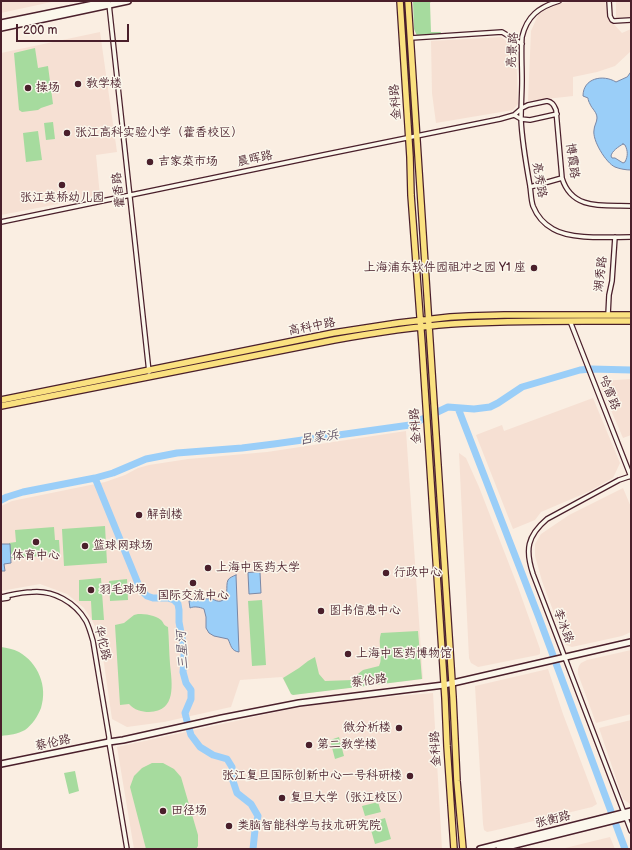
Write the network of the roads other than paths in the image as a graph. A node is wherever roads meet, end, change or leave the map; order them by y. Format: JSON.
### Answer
{"nodes":[{"id":1,"x":128,"y":1,"type":"edge"},
{"id":2,"x":400,"y":1,"type":"edge"},
{"id":3,"x":408,"y":1,"type":"edge"},
{"id":4,"x":559,"y":1,"type":"edge"},
{"id":5,"x":609,"y":1,"type":"edge"},
{"id":6,"x":108,"y":2,"type":"edge"},
{"id":7,"x":631,"y":20,"type":"edge"},
{"id":8,"x":1,"y":23,"type":"edge"},
{"id":9,"x":1,"y":28,"type":"edge"},
{"id":10,"x":410,"y":38,"type":"junction"},
{"id":11,"x":522,"y":44,"type":"junction"},
{"id":12,"x":522,"y":108,"type":"junction"},
{"id":13,"x":556,"y":114,"type":"junction"},
{"id":14,"x":514,"y":116,"type":"junction"},
{"id":15,"x":521,"y":119,"type":"junction"},
{"id":16,"x":416,"y":136,"type":"junction"},
{"id":17,"x":409,"y":137,"type":"junction"},
{"id":18,"x":562,"y":178,"type":"junction"},
{"id":19,"x":530,"y":187,"type":"junction"},
{"id":20,"x":130,"y":196,"type":"junction"},
{"id":21,"x":631,"y":206,"type":"edge"},
{"id":22,"x":1,"y":222,"type":"edge"},
{"id":23,"x":615,"y":237,"type":"junction"},
{"id":24,"x":631,"y":237,"type":"edge"},
{"id":25,"x":568,"y":315,"type":"junction"},
{"id":26,"x":608,"y":315,"type":"junction"},
{"id":27,"x":631,"y":315,"type":"edge"},
{"id":28,"x":420,"y":320,"type":"junction"},
{"id":29,"x":429,"y":320,"type":"junction"},
{"id":30,"x":570,"y":321,"type":"junction"},
{"id":31,"x":631,"y":321,"type":"edge"},
{"id":32,"x":429,"y":326,"type":"junction"},
{"id":33,"x":421,"y":327,"type":"junction"},
{"id":34,"x":149,"y":370,"type":"junction"},
{"id":35,"x":150,"y":377,"type":"junction"},
{"id":36,"x":1,"y":400,"type":"edge"},
{"id":37,"x":1,"y":406,"type":"edge"},
{"id":38,"x":631,"y":477,"type":"edge"},
{"id":39,"x":1,"y":598,"type":"edge"},
{"id":40,"x":631,"y":641,"type":"edge"},
{"id":41,"x":562,"y":657,"type":"junction"},
{"id":42,"x":452,"y":682,"type":"junction"},
{"id":43,"x":444,"y":684,"type":"junction"},
{"id":44,"x":109,"y":742,"type":"junction"},
{"id":45,"x":1,"y":764,"type":"edge"},
{"id":46,"x":631,"y":811,"type":"edge"},
{"id":47,"x":627,"y":815,"type":"edge"},
{"id":48,"x":608,"y":819,"type":"junction"},
{"id":49,"x":631,"y":832,"type":"edge"},
{"id":50,"x":127,"y":849,"type":"edge"},
{"id":51,"x":454,"y":849,"type":"edge"},
{"id":52,"x":463,"y":849,"type":"edge"},
{"id":53,"x":480,"y":849,"type":"edge"},
{"id":54,"x":499,"y":849,"type":"edge"}],
"edges":[{"from":1,"to":6,"type":"street"},
{"from":2,"to":17,"type":"main road","name":"金科路"},
{"from":3,"to":10,"type":"main road","name":"金科路"},
{"from":4,"to":11,"type":"street","name":"亮景路"},
{"from":5,"to":7,"type":"street"},
{"from":6,"to":8,"type":"street"},
{"from":6,"to":9,"type":"street"},
{"from":6,"to":20,"type":"street","name":"藿香路"},
{"from":10,"to":11,"type":"street"},
{"from":10,"to":16,"type":"main road","name":"金科路"},
{"from":11,"to":12,"type":"street","name":"亮景路"},
{"from":12,"to":13,"type":"street"},
{"from":12,"to":14,"type":"street"},
{"from":12,"to":15,"type":"street","name":"亮景路"},
{"from":13,"to":15,"type":"street"},
{"from":13,"to":18,"type":"street","name":"博霞路"},
{"from":14,"to":15,"type":"street"},
{"from":14,"to":16,"type":"street","name":"晨晖路"},
{"from":15,"to":19,"type":"street","name":"亮秀路"},
{"from":16,"to":17,"type":"street","name":"晨晖路"},
{"from":16,"to":29,"type":"main road","name":"金科路"},
{"from":17,"to":20,"type":"street","name":"晨晖路"},
{"from":17,"to":28,"type":"main road","name":"金科路"},
{"from":18,"to":19,"type":"street"},
{"from":18,"to":21,"type":"street","name":"博霞路"},
{"from":19,"to":23,"type":"street","name":"亮秀路"},
{"from":20,"to":22,"type":"street","name":"晨晖路"},
{"from":20,"to":34,"type":"street","name":"藿香路"},
{"from":23,"to":24,"type":"street","name":"亮秀路"},
{"from":23,"to":26,"type":"street","name":"湖秀路"},
{"from":25,"to":26,"type":"main road","name":"高科中路"},
{"from":25,"to":29,"type":"main road","name":"高科中路"},
{"from":25,"to":30,"type":"street","name":"哈雷路"},
{"from":26,"to":27,"type":"main road","name":"高科中路"},
{"from":28,"to":29,"type":"main road","name":"高科中路"},
{"from":28,"to":33,"type":"main road","name":"金科路"},
{"from":28,"to":34,"type":"main road","name":"高科中路"},
{"from":29,"to":32,"type":"main road","name":"金科路"},
{"from":30,"to":31,"type":"main road","name":"高科中路"},
{"from":30,"to":32,"type":"main road","name":"高科中路"},
{"from":30,"to":38,"type":"street","name":"哈雷路"},
{"from":32,"to":33,"type":"main road","name":"高科中路"},
{"from":32,"to":42,"type":"main road","name":"金科路"},
{"from":33,"to":35,"type":"main road","name":"高科中路"},
{"from":33,"to":43,"type":"main road","name":"金科路"},
{"from":34,"to":35,"type":"street","name":"藿香路"},
{"from":34,"to":36,"type":"main road","name":"高科中路"},
{"from":35,"to":37,"type":"main road","name":"高科中路"},
{"from":38,"to":41,"type":"street","name":"李冰路"},
{"from":39,"to":44,"type":"street","name":"华佗路"},
{"from":40,"to":41,"type":"street","name":"蔡伦路"},
{"from":41,"to":42,"type":"street","name":"蔡伦路"},
{"from":41,"to":47,"type":"street","name":"李冰路"},
{"from":42,"to":43,"type":"street","name":"蔡伦路"},
{"from":42,"to":52,"type":"main road","name":"金科路"},
{"from":43,"to":44,"type":"street","name":"蔡伦路"},
{"from":43,"to":51,"type":"main road","name":"金科路"},
{"from":44,"to":45,"type":"street","name":"蔡伦路"},
{"from":44,"to":50,"type":"street","name":"华佗路"},
{"from":46,"to":47,"type":"street","name":"张衡路"},
{"from":47,"to":48,"type":"street","name":"张衡路"},
{"from":47,"to":49,"type":"street","name":"李冰路"},
{"from":48,"to":53,"type":"street","name":"张衡路"},
{"from":48,"to":54,"type":"street","name":"张衡路"}]}
